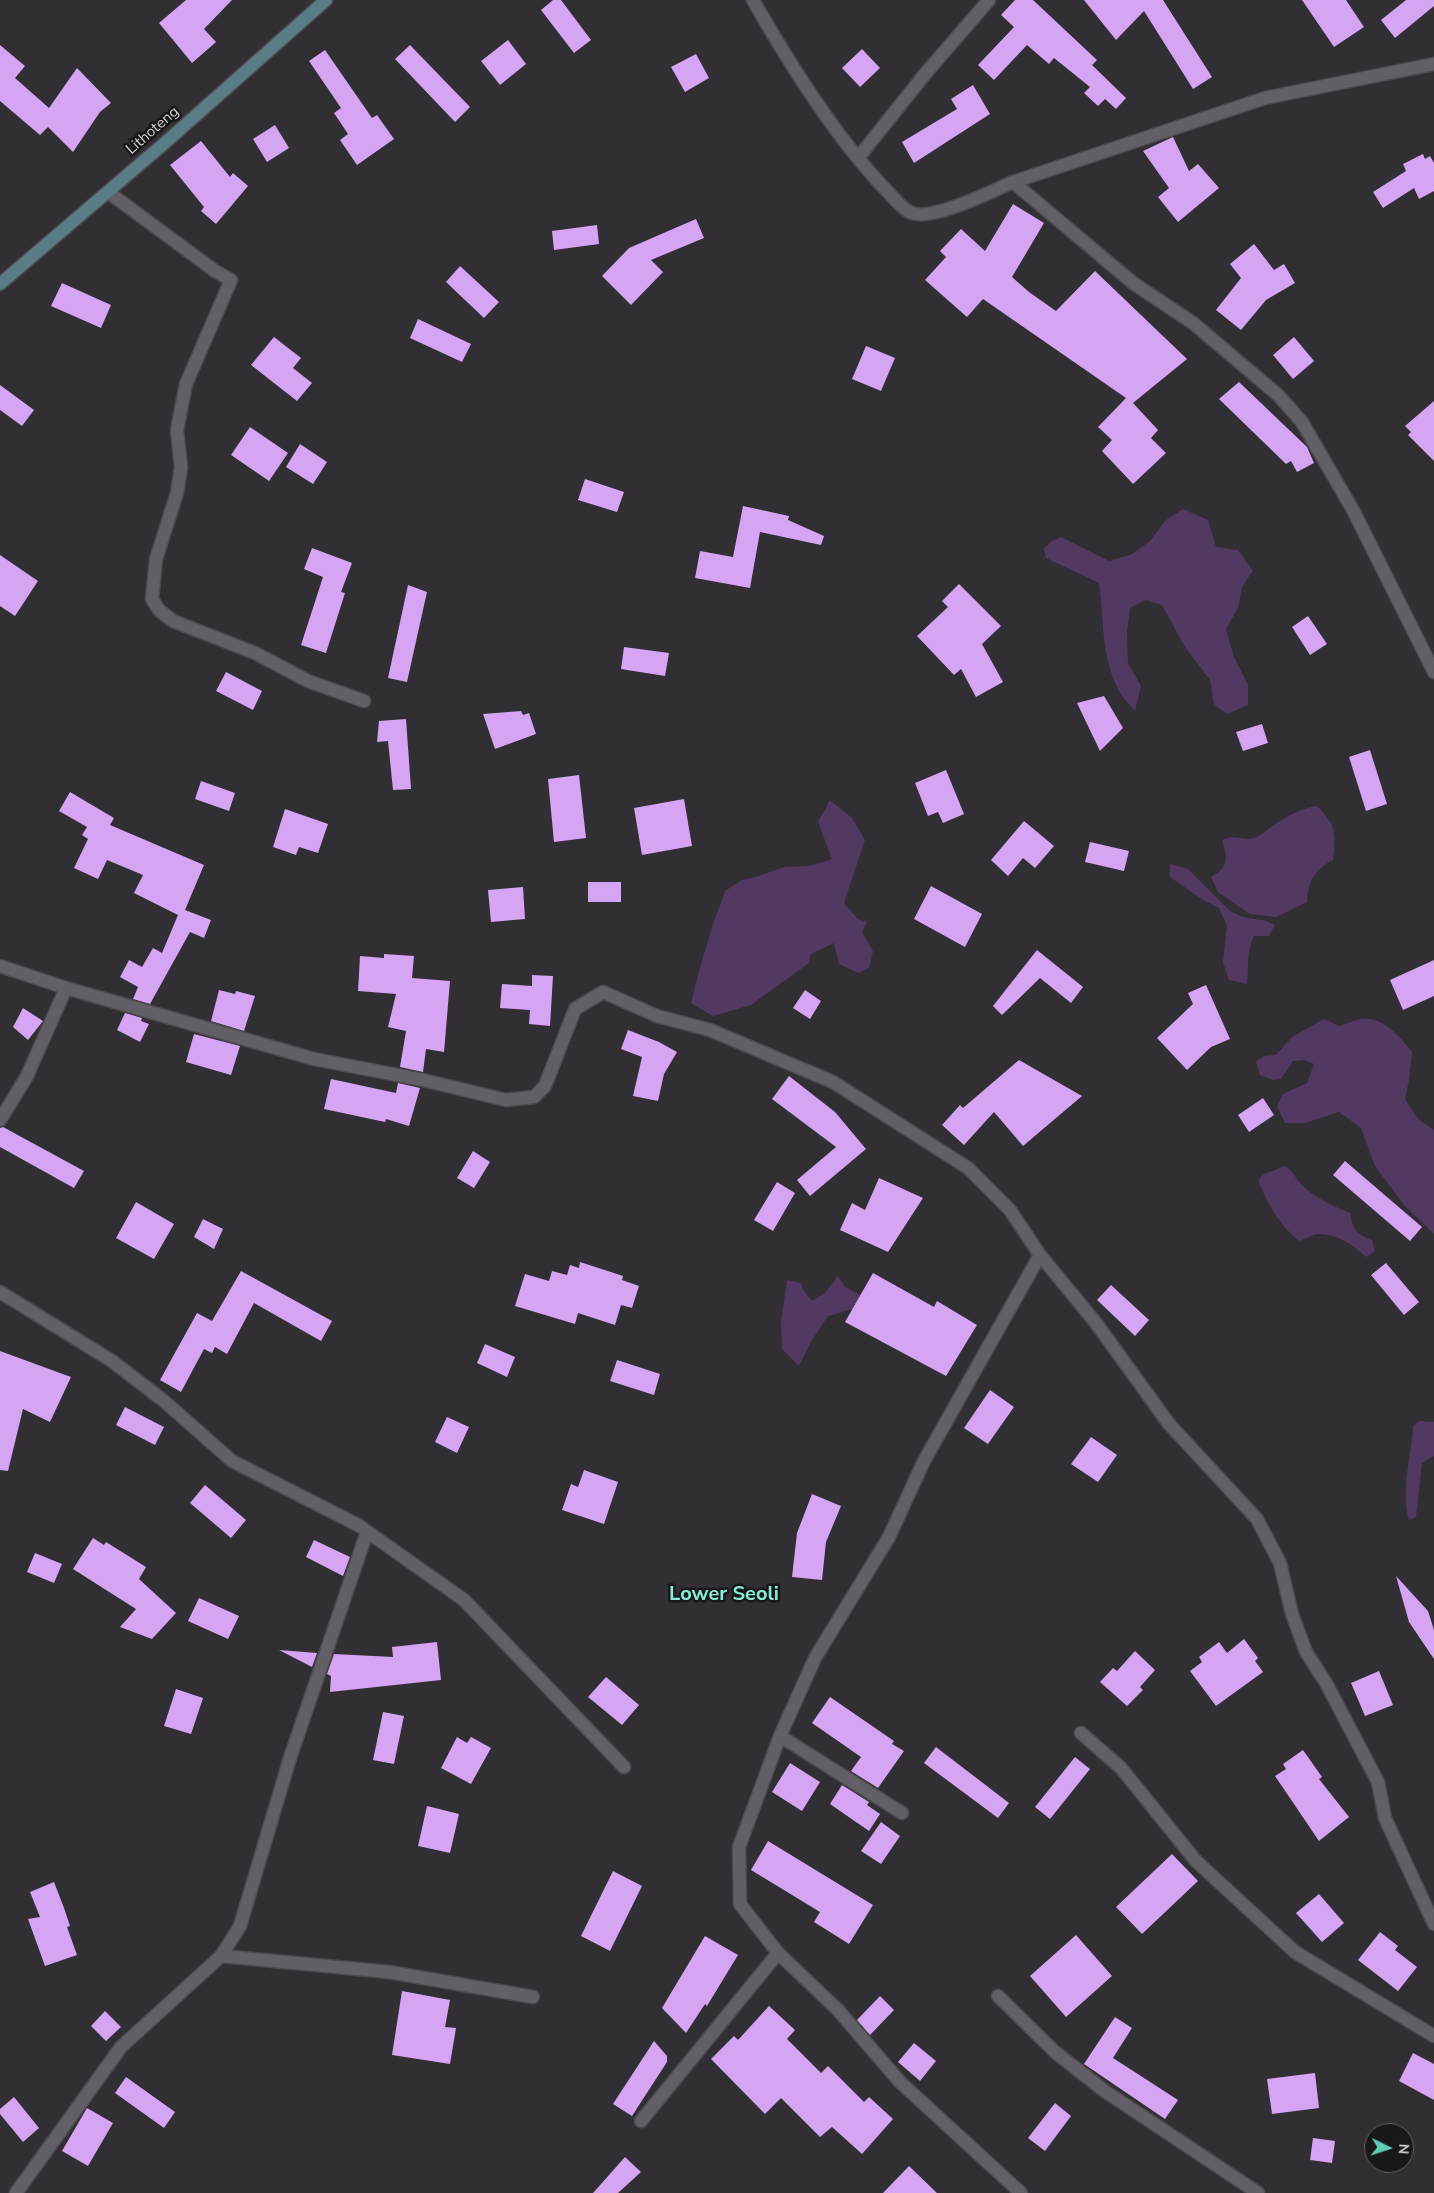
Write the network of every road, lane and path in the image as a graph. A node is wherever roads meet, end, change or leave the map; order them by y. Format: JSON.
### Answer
{"nodes":[{"id":1,"x":326,"y":0,"type":"edge"},
{"id":2,"x":753,"y":0,"type":"edge"},
{"id":3,"x":989,"y":0,"type":"edge"},
{"id":4,"x":1434,"y":64,"type":"edge"},
{"id":5,"x":858,"y":158,"type":"junction"},
{"id":6,"x":1013,"y":182,"type":"junction"},
{"id":7,"x":108,"y":192,"type":"junction"},
{"id":8,"x":0,"y":284,"type":"edge"},
{"id":9,"x":1434,"y":672,"type":"edge"},
{"id":10,"x":364,"y":701,"type":"dead end"},
{"id":11,"x":0,"y":966,"type":"edge"},
{"id":12,"x":66,"y":988,"type":"junction"},
{"id":13,"x":0,"y":1120,"type":"edge"},
{"id":14,"x":1040,"y":1255,"type":"junction"},
{"id":15,"x":0,"y":1292,"type":"edge"},
{"id":16,"x":367,"y":1532,"type":"junction"},
{"id":17,"x":1081,"y":1733,"type":"dead end"},
{"id":18,"x":780,"y":1736,"type":"junction"},
{"id":19,"x":624,"y":1767,"type":"dead end"},
{"id":20,"x":902,"y":1813,"type":"dead end"},
{"id":21,"x":1434,"y":1924,"type":"edge"},
{"id":22,"x":778,"y":1953,"type":"junction"},
{"id":23,"x":222,"y":1956,"type":"junction"},
{"id":24,"x":998,"y":1996,"type":"dead end"},
{"id":25,"x":533,"y":1997,"type":"dead end"},
{"id":26,"x":1434,"y":2036,"type":"edge"},
{"id":27,"x":641,"y":2121,"type":"dead end"},
{"id":28,"x":16,"y":2193,"type":"edge"},
{"id":29,"x":1021,"y":2193,"type":"edge"},
{"id":30,"x":1258,"y":2193,"type":"edge"}],
"edges":[{"from":1,"to":7,"type":"main road","name":"Lithoteng"},
{"from":2,"to":5,"type":"street"},
{"from":3,"to":5,"type":"street"},
{"from":4,"to":6,"type":"street"},
{"from":5,"to":6,"type":"street"},
{"from":6,"to":9,"type":"street"},
{"from":7,"to":8,"type":"main road","name":"Lithoteng"},
{"from":7,"to":10,"type":"street"},
{"from":11,"to":12,"type":"street"},
{"from":12,"to":13,"type":"street"},
{"from":12,"to":14,"type":"street"},
{"from":14,"to":18,"type":"street"},
{"from":14,"to":21,"type":"street"},
{"from":15,"to":16,"type":"street"},
{"from":16,"to":19,"type":"street"},
{"from":16,"to":23,"type":"street"},
{"from":17,"to":26,"type":"street"},
{"from":18,"to":20,"type":"street"},
{"from":18,"to":22,"type":"street"},
{"from":22,"to":27,"type":"street"},
{"from":22,"to":29,"type":"street"},
{"from":23,"to":25,"type":"street"},
{"from":23,"to":28,"type":"street"},
{"from":24,"to":30,"type":"street"}]}
